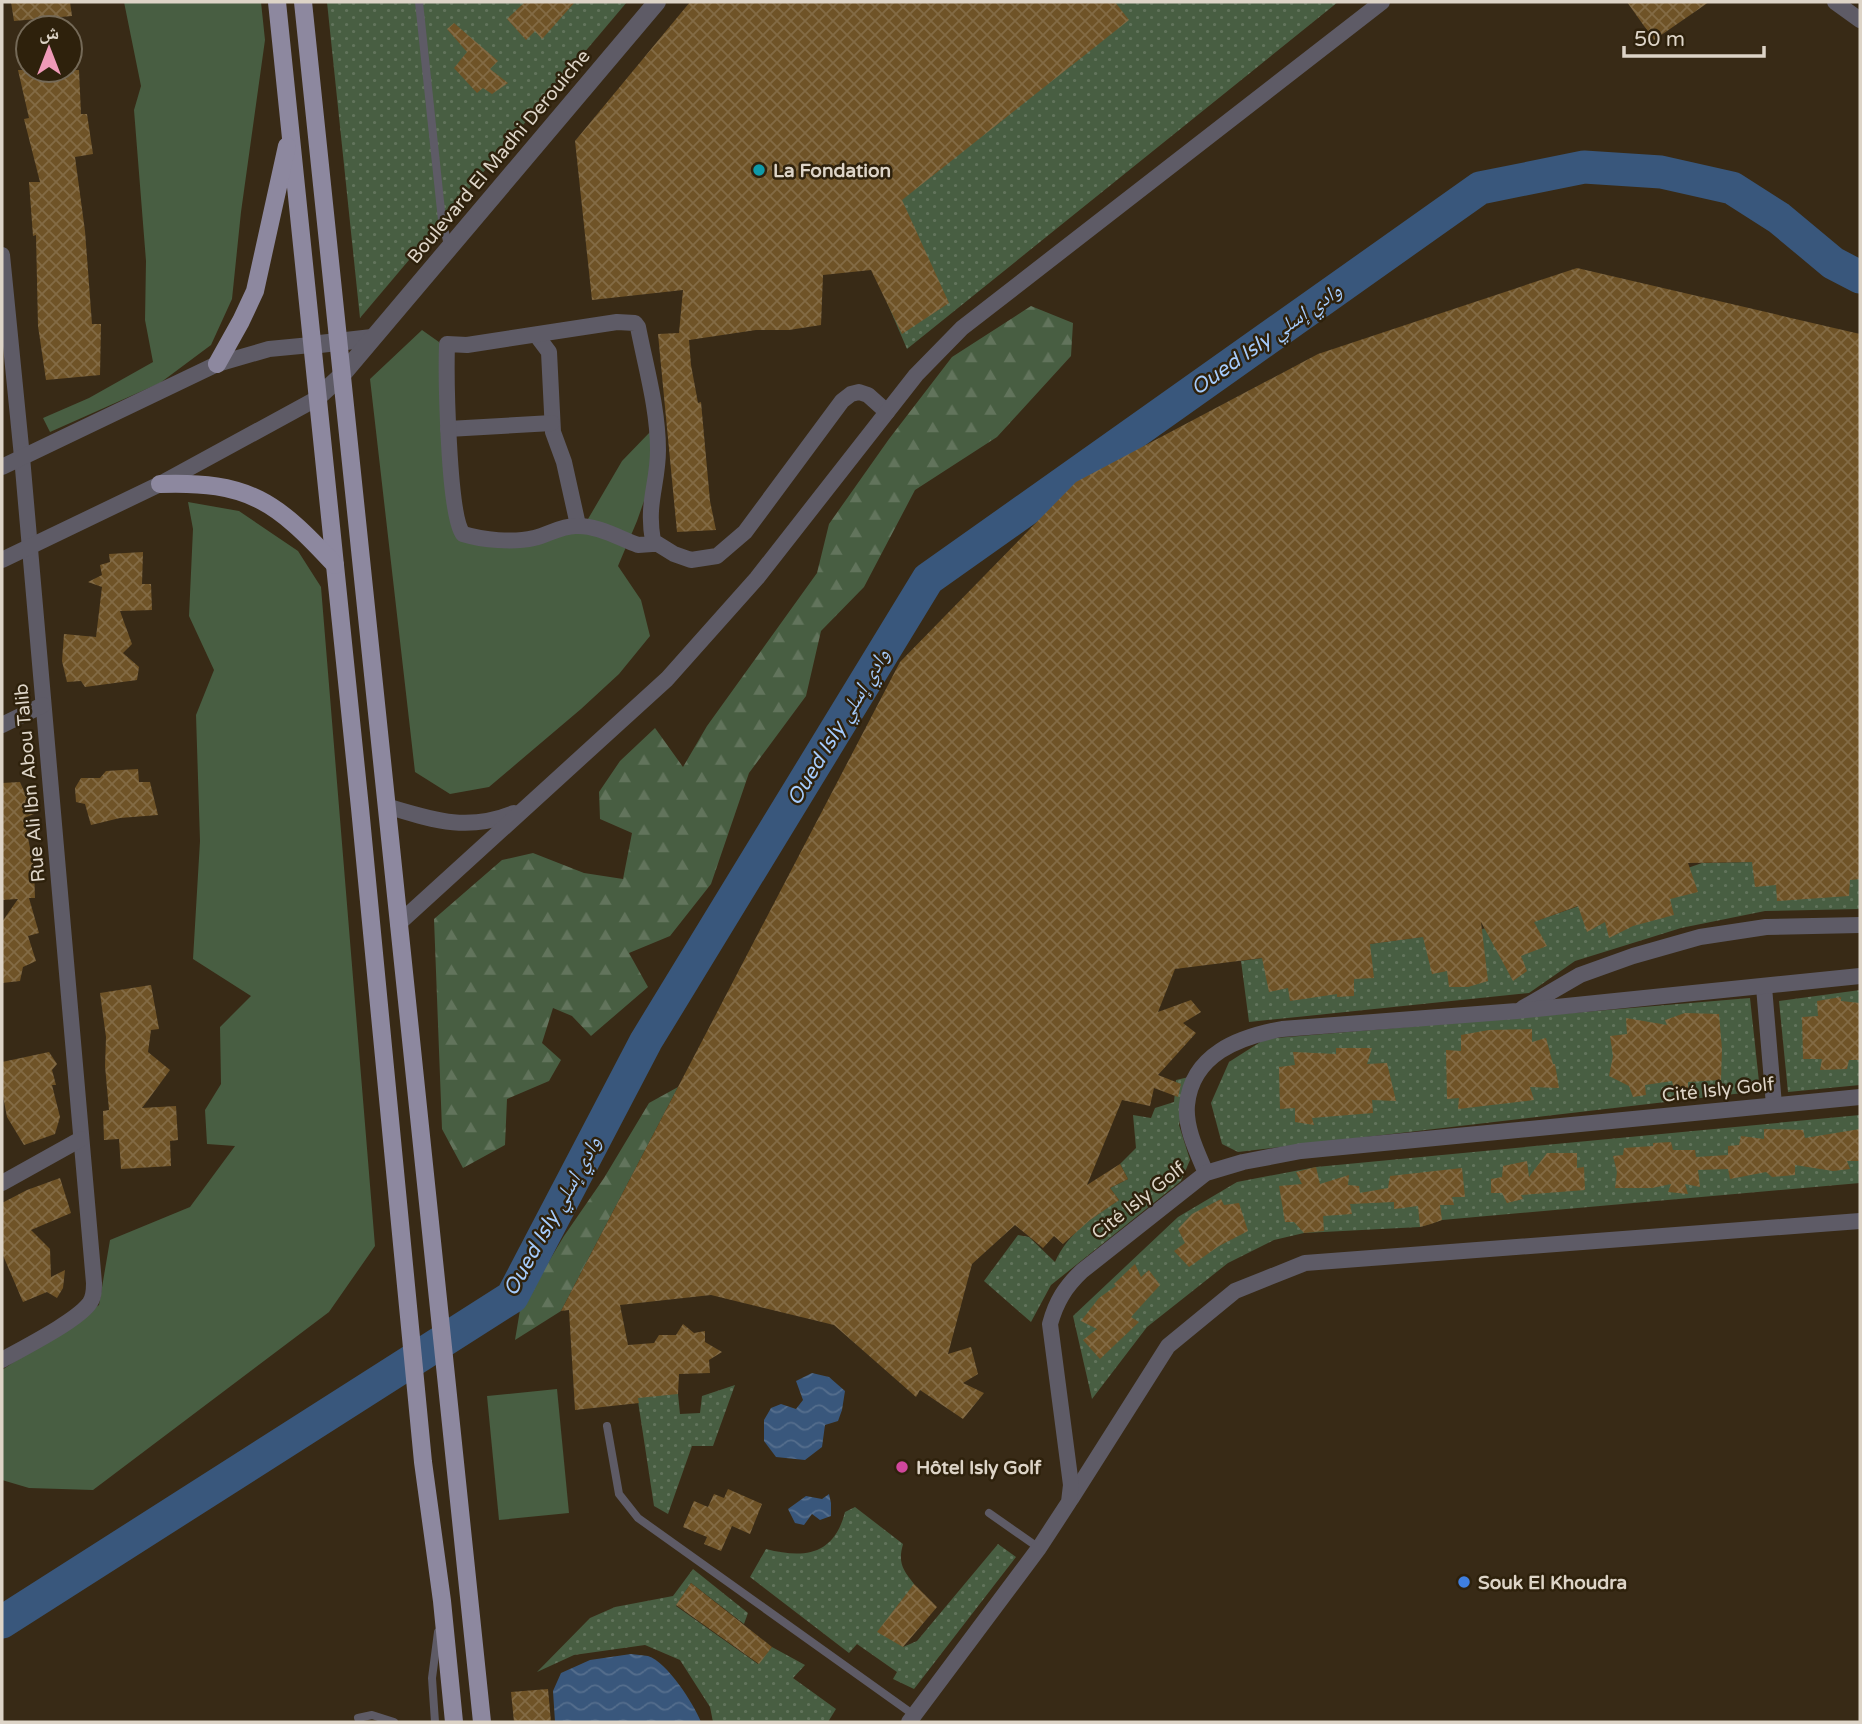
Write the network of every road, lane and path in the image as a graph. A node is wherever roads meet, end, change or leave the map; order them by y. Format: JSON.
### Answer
{"nodes":[{"id":1,"x":277,"y":2,"type":"edge"},
{"id":2,"x":303,"y":2,"type":"edge"},
{"id":3,"x":419,"y":2,"type":"edge"},
{"id":4,"x":657,"y":2,"type":"edge"},
{"id":5,"x":1382,"y":2,"type":"edge"},
{"id":6,"x":1835,"y":2,"type":"edge"},
{"id":7,"x":1860,"y":20,"type":"edge"},
{"id":8,"x":290,"y":129,"type":"junction"},
{"id":9,"x":448,"y":248,"type":"junction"},
{"id":10,"x":2,"y":255,"type":"edge"},
{"id":11,"x":4,"y":302,"type":"edge"},
{"id":12,"x":537,"y":336,"type":"junction"},
{"id":13,"x":372,"y":338,"type":"junction"},
{"id":14,"x":337,"y":343,"type":"junction"},
{"id":15,"x":311,"y":345,"type":"junction"},
{"id":16,"x":217,"y":364,"type":"junction"},
{"id":17,"x":341,"y":376,"type":"junction"},
{"id":18,"x":316,"y":399,"type":"junction"},
{"id":19,"x":887,"y":412,"type":"junction"},
{"id":20,"x":552,"y":423,"type":"junction"},
{"id":21,"x":448,"y":429,"type":"junction"},
{"id":22,"x":22,"y":457,"type":"junction"},
{"id":23,"x":2,"y":467,"type":"edge"},
{"id":24,"x":160,"y":484,"type":"junction"},
{"id":25,"x":578,"y":525,"type":"junction"},
{"id":26,"x":653,"y":541,"type":"junction"},
{"id":27,"x":29,"y":547,"type":"junction"},
{"id":28,"x":2,"y":560,"type":"edge"},
{"id":29,"x":335,"y":565,"type":"junction"},
{"id":30,"x":43,"y":705,"type":"junction"},
{"id":31,"x":2,"y":725,"type":"edge"},
{"id":32,"x":386,"y":806,"type":"junction"},
{"id":33,"x":523,"y":809,"type":"junction"},
{"id":34,"x":398,"y":924,"type":"junction"},
{"id":35,"x":1860,"y":925,"type":"edge"},
{"id":36,"x":1860,"y":976,"type":"edge"},
{"id":37,"x":1764,"y":987,"type":"junction"},
{"id":38,"x":1517,"y":1010,"type":"junction"},
{"id":39,"x":1860,"y":1097,"type":"edge"},
{"id":40,"x":1774,"y":1105,"type":"junction"},
{"id":41,"x":81,"y":1139,"type":"junction"},
{"id":42,"x":1206,"y":1173,"type":"junction"},
{"id":43,"x":2,"y":1183,"type":"edge"},
{"id":44,"x":1860,"y":1221,"type":"edge"},
{"id":45,"x":2,"y":1360,"type":"edge"},
{"id":46,"x":607,"y":1426,"type":"dead end"},
{"id":47,"x":1069,"y":1502,"type":"junction"},
{"id":48,"x":989,"y":1513,"type":"dead end"},
{"id":49,"x":1039,"y":1548,"type":"junction"},
{"id":50,"x":442,"y":1601,"type":"junction"},
{"id":51,"x":358,"y":1718,"type":"dead end"},
{"id":52,"x":912,"y":1719,"type":"edge"},
{"id":53,"x":394,"y":1722,"type":"edge"},
{"id":54,"x":435,"y":1722,"type":"edge"},
{"id":55,"x":454,"y":1722,"type":"edge"},
{"id":56,"x":482,"y":1722,"type":"edge"}],
"edges":[{"from":1,"to":8,"type":"main road"},
{"from":2,"to":14,"type":"main road"},
{"from":3,"to":9,"type":"lane"},
{"from":4,"to":9,"type":"street","name":"Boulevard El Madhi Derouiche"},
{"from":5,"to":19,"type":"street"},
{"from":6,"to":7,"type":"street"},
{"from":8,"to":15,"type":"main road"},
{"from":8,"to":16,"type":"main road"},
{"from":9,"to":13,"type":"street","name":"Boulevard El Madhi Derouiche"},
{"from":10,"to":11,"type":"street","name":"Rue Ali Ibn Abou Talib"},
{"from":11,"to":22,"type":"street","name":"Rue Ali Ibn Abou Talib"},
{"from":12,"to":20,"type":"street"},
{"from":12,"to":21,"type":"street"},
{"from":12,"to":26,"type":"street"},
{"from":13,"to":14,"type":"street"},
{"from":13,"to":17,"type":"street","name":"Boulevard El Madhi Derouiche"},
{"from":14,"to":15,"type":"street"},
{"from":14,"to":17,"type":"main road"},
{"from":15,"to":16,"type":"street"},
{"from":15,"to":18,"type":"main road"},
{"from":16,"to":22,"type":"street"},
{"from":17,"to":18,"type":"street","name":"Boulevard El Madhi Derouiche"},
{"from":17,"to":32,"type":"main road"},
{"from":18,"to":24,"type":"street"},
{"from":18,"to":29,"type":"main road"},
{"from":19,"to":26,"type":"street"},
{"from":19,"to":33,"type":"street"},
{"from":20,"to":21,"type":"street"},
{"from":20,"to":25,"type":"street"},
{"from":21,"to":25,"type":"street"},
{"from":22,"to":23,"type":"street"},
{"from":22,"to":27,"type":"street","name":"Rue Ali Ibn Abou Talib"},
{"from":24,"to":27,"type":"street"},
{"from":24,"to":29,"type":"main road"},
{"from":25,"to":26,"type":"street"},
{"from":27,"to":28,"type":"street"},
{"from":27,"to":30,"type":"street","name":"Rue Ali Ibn Abou Talib"},
{"from":29,"to":50,"type":"main road"},
{"from":30,"to":31,"type":"street"},
{"from":30,"to":41,"type":"street","name":"Rue Ali Ibn Abou Talib"},
{"from":32,"to":33,"type":"street"},
{"from":32,"to":34,"type":"main road"},
{"from":33,"to":34,"type":"street"},
{"from":34,"to":56,"type":"main road"},
{"from":35,"to":38,"type":"street"},
{"from":36,"to":37,"type":"street"},
{"from":37,"to":38,"type":"street"},
{"from":37,"to":40,"type":"street"},
{"from":38,"to":42,"type":"street"},
{"from":39,"to":40,"type":"street","name":"Cité Isly Golf"},
{"from":40,"to":42,"type":"street","name":"Cité Isly Golf"},
{"from":41,"to":43,"type":"street"},
{"from":41,"to":45,"type":"street","name":"Rue Ali Ibn Abou Talib"},
{"from":42,"to":47,"type":"street","name":"Cité Isly Golf"},
{"from":44,"to":47,"type":"street"},
{"from":46,"to":52,"type":"lane"},
{"from":47,"to":49,"type":"street"},
{"from":48,"to":49,"type":"lane"},
{"from":49,"to":52,"type":"street"},
{"from":50,"to":54,"type":"lane"},
{"from":50,"to":55,"type":"main road"},
{"from":51,"to":53,"type":"lane"}]}
